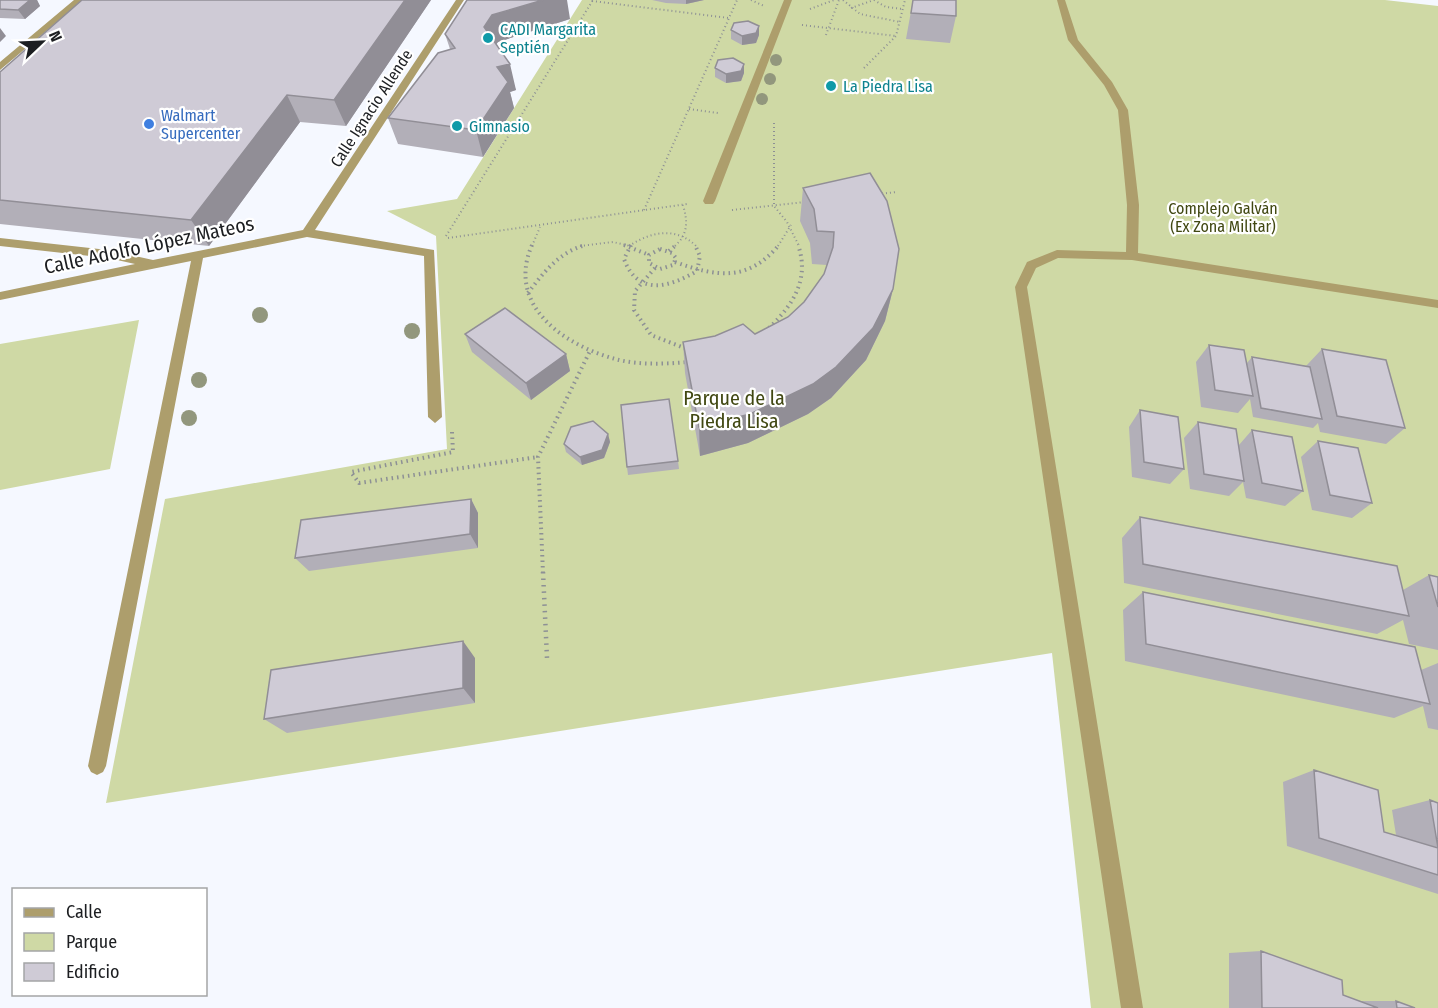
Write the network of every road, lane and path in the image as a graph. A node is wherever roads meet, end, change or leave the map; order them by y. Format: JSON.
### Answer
{"nodes":[{"id":1,"x":79,"y":0,"type":"edge"},
{"id":2,"x":460,"y":0,"type":"edge"},
{"id":3,"x":626,"y":0,"type":"edge"},
{"id":4,"x":737,"y":0,"type":"edge"},
{"id":5,"x":788,"y":0,"type":"edge"},
{"id":6,"x":841,"y":0,"type":"edge"},
{"id":7,"x":874,"y":0,"type":"edge"},
{"id":8,"x":905,"y":0,"type":"edge"},
{"id":9,"x":1060,"y":0,"type":"edge"},
{"id":10,"x":592,"y":1,"type":"edge"},
{"id":11,"x":623,"y":5,"type":"junction"},
{"id":12,"x":851,"y":8,"type":"junction"},
{"id":13,"x":903,"y":9,"type":"junction"},
{"id":14,"x":729,"y":18,"type":"junction"},
{"id":15,"x":779,"y":22,"type":"junction"},
{"id":16,"x":900,"y":22,"type":"junction"},
{"id":17,"x":829,"y":28,"type":"junction"},
{"id":18,"x":826,"y":35,"type":"dead end"},
{"id":19,"x":896,"y":36,"type":"junction"},
{"id":20,"x":0,"y":67,"type":"edge"},
{"id":21,"x":864,"y":68,"type":"dead end"},
{"id":22,"x":774,"y":123,"type":"dead end"},
{"id":23,"x":897,"y":192,"type":"dead end"},
{"id":24,"x":875,"y":194,"type":"edge"},
{"id":25,"x":709,"y":201,"type":"junction"},
{"id":26,"x":808,"y":202,"type":"edge"},
{"id":27,"x":683,"y":205,"type":"junction"},
{"id":28,"x":774,"y":206,"type":"junction"},
{"id":29,"x":644,"y":210,"type":"junction"},
{"id":30,"x":791,"y":225,"type":"junction"},
{"id":31,"x":540,"y":227,"type":"junction"},
{"id":32,"x":307,"y":233,"type":"junction"},
{"id":33,"x":684,"y":236,"type":"junction"},
{"id":34,"x":0,"y":242,"type":"edge"},
{"id":35,"x":630,"y":246,"type":"junction"},
{"id":36,"x":669,"y":251,"type":"junction"},
{"id":37,"x":198,"y":255,"type":"junction"},
{"id":38,"x":649,"y":255,"type":"junction"},
{"id":39,"x":1132,"y":256,"type":"junction"},
{"id":40,"x":675,"y":262,"type":"junction"},
{"id":41,"x":155,"y":264,"type":"junction"},
{"id":42,"x":655,"y":268,"type":"junction"},
{"id":43,"x":697,"y":271,"type":"junction"},
{"id":44,"x":642,"y":283,"type":"junction"},
{"id":45,"x":528,"y":293,"type":"junction"},
{"id":46,"x":0,"y":296,"type":"edge"},
{"id":47,"x":1438,"y":304,"type":"edge"},
{"id":48,"x":766,"y":331,"type":"edge"},
{"id":49,"x":590,"y":351,"type":"junction"},
{"id":50,"x":696,"y":351,"type":"edge"},
{"id":51,"x":689,"y":362,"type":"edge"},
{"id":52,"x":435,"y":417,"type":"dead end"},
{"id":53,"x":547,"y":658,"type":"dead end"},
{"id":54,"x":97,"y":766,"type":"dead end"},
{"id":55,"x":1132,"y":1008,"type":"edge"}],
"edges":[{"from":1,"to":20,"type":"street"},
{"from":2,"to":32,"type":"street","name":"Calle Ignacio Allende"},
{"from":3,"to":11,"type":"path"},
{"from":4,"to":14,"type":"path"},
{"from":5,"to":15,"type":"street"},
{"from":6,"to":12,"type":"path"},
{"from":6,"to":17,"type":"path"},
{"from":7,"to":12,"type":"path"},
{"from":7,"to":13,"type":"path"},
{"from":8,"to":13,"type":"path"},
{"from":9,"to":39,"type":"street"},
{"from":10,"to":11,"type":"path"},
{"from":10,"to":31,"type":"path"},
{"from":11,"to":14,"type":"path"},
{"from":12,"to":16,"type":"path"},
{"from":13,"to":16,"type":"path"},
{"from":14,"to":29,"type":"path"},
{"from":15,"to":17,"type":"path"},
{"from":15,"to":25,"type":"street"},
{"from":16,"to":19,"type":"path"},
{"from":17,"to":18,"type":"path"},
{"from":17,"to":19,"type":"path"},
{"from":19,"to":21,"type":"path"},
{"from":22,"to":28,"type":"path"},
{"from":23,"to":24,"type":"path"},
{"from":25,"to":27,"type":"path"},
{"from":25,"to":28,"type":"path"},
{"from":26,"to":28,"type":"path"},
{"from":27,"to":29,"type":"path"},
{"from":27,"to":33,"type":"path"},
{"from":28,"to":30,"type":"path"},
{"from":29,"to":31,"type":"path"},
{"from":30,"to":43,"type":"path"},
{"from":30,"to":48,"type":"path"},
{"from":31,"to":45,"type":"path"},
{"from":32,"to":37,"type":"street","name":"Calle Adolfo López Mateos"},
{"from":32,"to":52,"type":"street"},
{"from":33,"to":35,"type":"path"},
{"from":33,"to":36,"type":"path"},
{"from":33,"to":43,"type":"path"},
{"from":34,"to":41,"type":"street"},
{"from":35,"to":38,"type":"path"},
{"from":35,"to":44,"type":"path"},
{"from":35,"to":45,"type":"path"},
{"from":36,"to":38,"type":"path"},
{"from":36,"to":40,"type":"path"},
{"from":37,"to":41,"type":"street","name":"Calle Adolfo López Mateos"},
{"from":37,"to":54,"type":"street"},
{"from":38,"to":42,"type":"path"},
{"from":39,"to":47,"type":"street"},
{"from":39,"to":55,"type":"street"},
{"from":40,"to":42,"type":"path"},
{"from":40,"to":43,"type":"path"},
{"from":41,"to":46,"type":"street","name":"Calle Adolfo López Mateos"},
{"from":42,"to":44,"type":"path"},
{"from":43,"to":44,"type":"path"},
{"from":44,"to":50,"type":"path"},
{"from":45,"to":49,"type":"path"},
{"from":49,"to":51,"type":"path"},
{"from":49,"to":53,"type":"path"}]}
